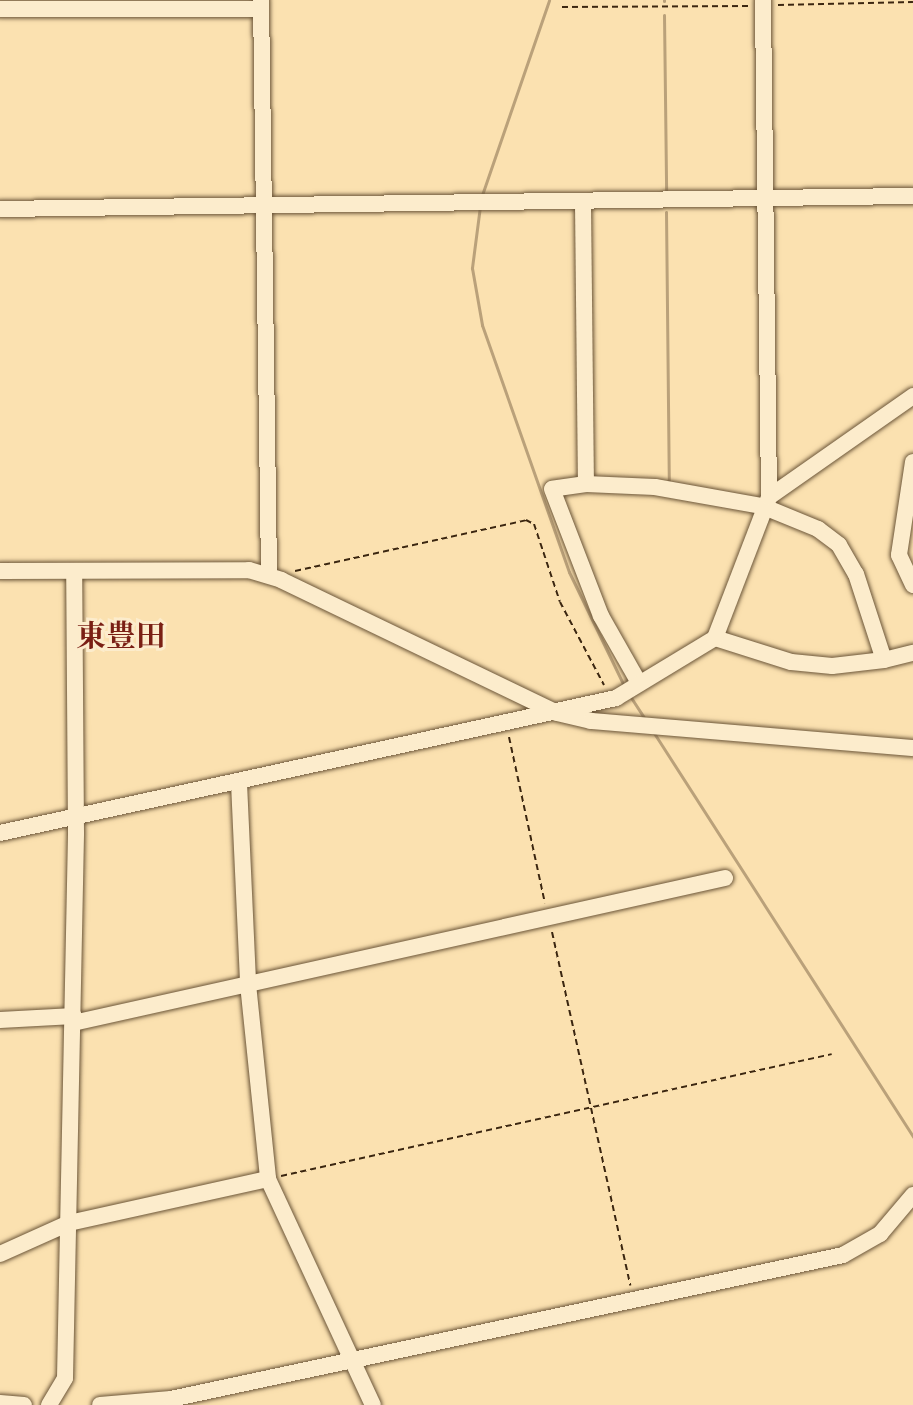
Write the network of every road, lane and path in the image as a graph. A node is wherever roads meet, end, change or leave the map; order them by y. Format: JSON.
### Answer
{"nodes":[{"id":1,"x":913,"y":2,"type":"edge"},
{"id":2,"x":763,"y":3,"type":"edge"},
{"id":3,"x":261,"y":5,"type":"edge"},
{"id":4,"x":562,"y":7,"type":"dead end"},
{"id":5,"x":0,"y":9,"type":"edge"},
{"id":6,"x":913,"y":196,"type":"edge"},
{"id":7,"x":767,"y":199,"type":"junction"},
{"id":8,"x":583,"y":203,"type":"junction"},
{"id":9,"x":262,"y":205,"type":"junction"},
{"id":10,"x":0,"y":209,"type":"edge"},
{"id":11,"x":913,"y":396,"type":"edge"},
{"id":12,"x":913,"y":462,"type":"edge"},
{"id":13,"x":586,"y":484,"type":"junction"},
{"id":14,"x":766,"y":501,"type":"junction"},
{"id":15,"x":907,"y":538,"type":"edge"},
{"id":16,"x":0,"y":571,"type":"edge"},
{"id":17,"x":74,"y":571,"type":"junction"},
{"id":18,"x":275,"y":578,"type":"junction"},
{"id":19,"x":913,"y":585,"type":"edge"},
{"id":20,"x":715,"y":638,"type":"junction"},
{"id":21,"x":913,"y":653,"type":"edge"},
{"id":22,"x":884,"y":660,"type":"junction"},
{"id":23,"x":639,"y":683,"type":"junction"},
{"id":24,"x":614,"y":698,"type":"junction"},
{"id":25,"x":557,"y":713,"type":"junction"},
{"id":26,"x":506,"y":724,"type":"junction"},
{"id":27,"x":913,"y":748,"type":"edge"},
{"id":28,"x":239,"y":783,"type":"junction"},
{"id":29,"x":75,"y":817,"type":"junction"},
{"id":30,"x":0,"y":833,"type":"edge"},
{"id":31,"x":725,"y":878,"type":"dead end"},
{"id":32,"x":549,"y":918,"type":"junction"},
{"id":33,"x":248,"y":984,"type":"junction"},
{"id":34,"x":74,"y":1019,"type":"junction"},
{"id":35,"x":0,"y":1020,"type":"edge"},
{"id":36,"x":832,"y":1054,"type":"dead end"},
{"id":37,"x":591,"y":1108,"type":"junction"},
{"id":38,"x":268,"y":1179,"type":"junction"},
{"id":39,"x":913,"y":1195,"type":"edge"},
{"id":40,"x":69,"y":1223,"type":"junction"},
{"id":41,"x":0,"y":1254,"type":"edge"},
{"id":42,"x":633,"y":1302,"type":"junction"},
{"id":43,"x":351,"y":1360,"type":"junction"},
{"id":44,"x":170,"y":1402,"type":"edge"},
{"id":45,"x":0,"y":1403,"type":"edge"},
{"id":46,"x":24,"y":1405,"type":"edge"},
{"id":47,"x":49,"y":1405,"type":"edge"},
{"id":48,"x":100,"y":1405,"type":"edge"},
{"id":49,"x":373,"y":1405,"type":"edge"}],
"edges":[{"from":1,"to":2,"type":"path"},
{"from":2,"to":4,"type":"path"},
{"from":2,"to":7,"type":"street"},
{"from":3,"to":5,"type":"street"},
{"from":3,"to":9,"type":"street"},
{"from":6,"to":7,"type":"street"},
{"from":7,"to":8,"type":"street"},
{"from":7,"to":14,"type":"street"},
{"from":8,"to":9,"type":"street"},
{"from":8,"to":13,"type":"street"},
{"from":9,"to":10,"type":"street"},
{"from":9,"to":18,"type":"street"},
{"from":11,"to":14,"type":"street"},
{"from":12,"to":15,"type":"street"},
{"from":13,"to":14,"type":"street"},
{"from":13,"to":23,"type":"street"},
{"from":14,"to":20,"type":"street"},
{"from":14,"to":22,"type":"street"},
{"from":15,"to":19,"type":"street"},
{"from":16,"to":17,"type":"street"},
{"from":17,"to":18,"type":"street"},
{"from":17,"to":29,"type":"street"},
{"from":18,"to":24,"type":"path"},
{"from":18,"to":25,"type":"street"},
{"from":20,"to":22,"type":"street"},
{"from":20,"to":23,"type":"street"},
{"from":21,"to":22,"type":"street"},
{"from":23,"to":24,"type":"street"},
{"from":24,"to":25,"type":"street"},
{"from":25,"to":26,"type":"street"},
{"from":25,"to":27,"type":"street"},
{"from":26,"to":28,"type":"street"},
{"from":26,"to":32,"type":"path"},
{"from":28,"to":29,"type":"street"},
{"from":28,"to":33,"type":"street"},
{"from":29,"to":30,"type":"street"},
{"from":29,"to":34,"type":"street"},
{"from":31,"to":32,"type":"street"},
{"from":32,"to":33,"type":"street"},
{"from":32,"to":37,"type":"path"},
{"from":33,"to":34,"type":"street"},
{"from":33,"to":38,"type":"street"},
{"from":34,"to":35,"type":"street"},
{"from":34,"to":40,"type":"street"},
{"from":36,"to":37,"type":"path"},
{"from":37,"to":38,"type":"path"},
{"from":37,"to":42,"type":"path"},
{"from":38,"to":40,"type":"street"},
{"from":38,"to":43,"type":"street"},
{"from":39,"to":42,"type":"street"},
{"from":40,"to":41,"type":"street"},
{"from":40,"to":47,"type":"street"},
{"from":42,"to":43,"type":"street"},
{"from":43,"to":44,"type":"street"},
{"from":43,"to":49,"type":"street"},
{"from":44,"to":48,"type":"street"},
{"from":45,"to":46,"type":"street"}]}
